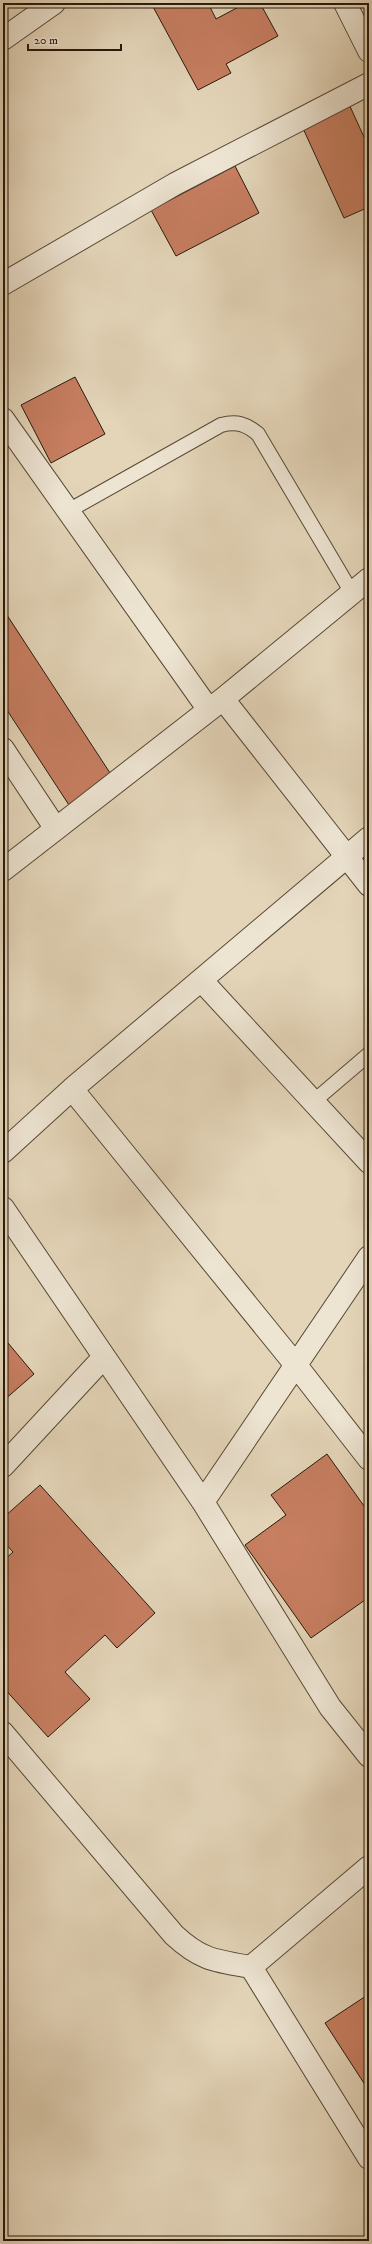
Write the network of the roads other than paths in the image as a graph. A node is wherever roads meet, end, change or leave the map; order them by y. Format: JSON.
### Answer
{"nodes":[{"id":1,"x":54,"y":3,"type":"edge"},
{"id":2,"x":345,"y":3,"type":"edge"},
{"id":3,"x":3,"y":39,"type":"edge"},
{"id":4,"x":369,"y":51,"type":"edge"},
{"id":5,"x":369,"y":84,"type":"edge"},
{"id":6,"x":3,"y":284,"type":"edge"},
{"id":7,"x":3,"y":419,"type":"edge"},
{"id":8,"x":68,"y":511,"type":"junction"},
{"id":9,"x":369,"y":579,"type":"edge"},
{"id":10,"x":352,"y":593,"type":"junction"},
{"id":11,"x":216,"y":704,"type":"junction"},
{"id":12,"x":3,"y":749,"type":"edge"},
{"id":13,"x":56,"y":829,"type":"junction"},
{"id":14,"x":369,"y":838,"type":"edge"},
{"id":15,"x":346,"y":858,"type":"junction"},
{"id":16,"x":3,"y":870,"type":"edge"},
{"id":17,"x":369,"y":885,"type":"edge"},
{"id":18,"x":202,"y":980,"type":"junction"},
{"id":19,"x":369,"y":1054,"type":"edge"},
{"id":20,"x":72,"y":1088,"type":"junction"},
{"id":21,"x":313,"y":1102,"type":"junction"},
{"id":22,"x":3,"y":1152,"type":"edge"},
{"id":23,"x":369,"y":1162,"type":"edge"},
{"id":24,"x":3,"y":1208,"type":"edge"},
{"id":25,"x":369,"y":1257,"type":"edge"},
{"id":26,"x":104,"y":1357,"type":"junction"},
{"id":27,"x":295,"y":1364,"type":"junction"},
{"id":28,"x":369,"y":1460,"type":"edge"},
{"id":29,"x":3,"y":1466,"type":"edge"},
{"id":30,"x":203,"y":1502,"type":"junction"},
{"id":31,"x":3,"y":1733,"type":"edge"},
{"id":32,"x":369,"y":1756,"type":"edge"},
{"id":33,"x":369,"y":1867,"type":"edge"},
{"id":34,"x":251,"y":1967,"type":"junction"},
{"id":35,"x":369,"y":2158,"type":"edge"}],
"edges":[{"from":1,"to":3,"type":"street"},
{"from":2,"to":4,"type":"street"},
{"from":5,"to":6,"type":"street"},
{"from":7,"to":8,"type":"street"},
{"from":8,"to":10,"type":"lane"},
{"from":8,"to":11,"type":"street"},
{"from":9,"to":10,"type":"street"},
{"from":10,"to":11,"type":"street"},
{"from":11,"to":13,"type":"street"},
{"from":11,"to":15,"type":"street"},
{"from":12,"to":13,"type":"street"},
{"from":13,"to":16,"type":"street"},
{"from":14,"to":15,"type":"street"},
{"from":15,"to":17,"type":"street"},
{"from":15,"to":18,"type":"street"},
{"from":18,"to":20,"type":"street"},
{"from":18,"to":21,"type":"street"},
{"from":19,"to":21,"type":"lane"},
{"from":20,"to":22,"type":"street"},
{"from":20,"to":27,"type":"street"},
{"from":21,"to":23,"type":"street"},
{"from":24,"to":26,"type":"street"},
{"from":25,"to":27,"type":"street"},
{"from":26,"to":29,"type":"street"},
{"from":26,"to":30,"type":"street"},
{"from":27,"to":28,"type":"street"},
{"from":27,"to":30,"type":"street"},
{"from":30,"to":32,"type":"street"},
{"from":31,"to":34,"type":"street"},
{"from":33,"to":34,"type":"street"},
{"from":34,"to":35,"type":"street"}]}
